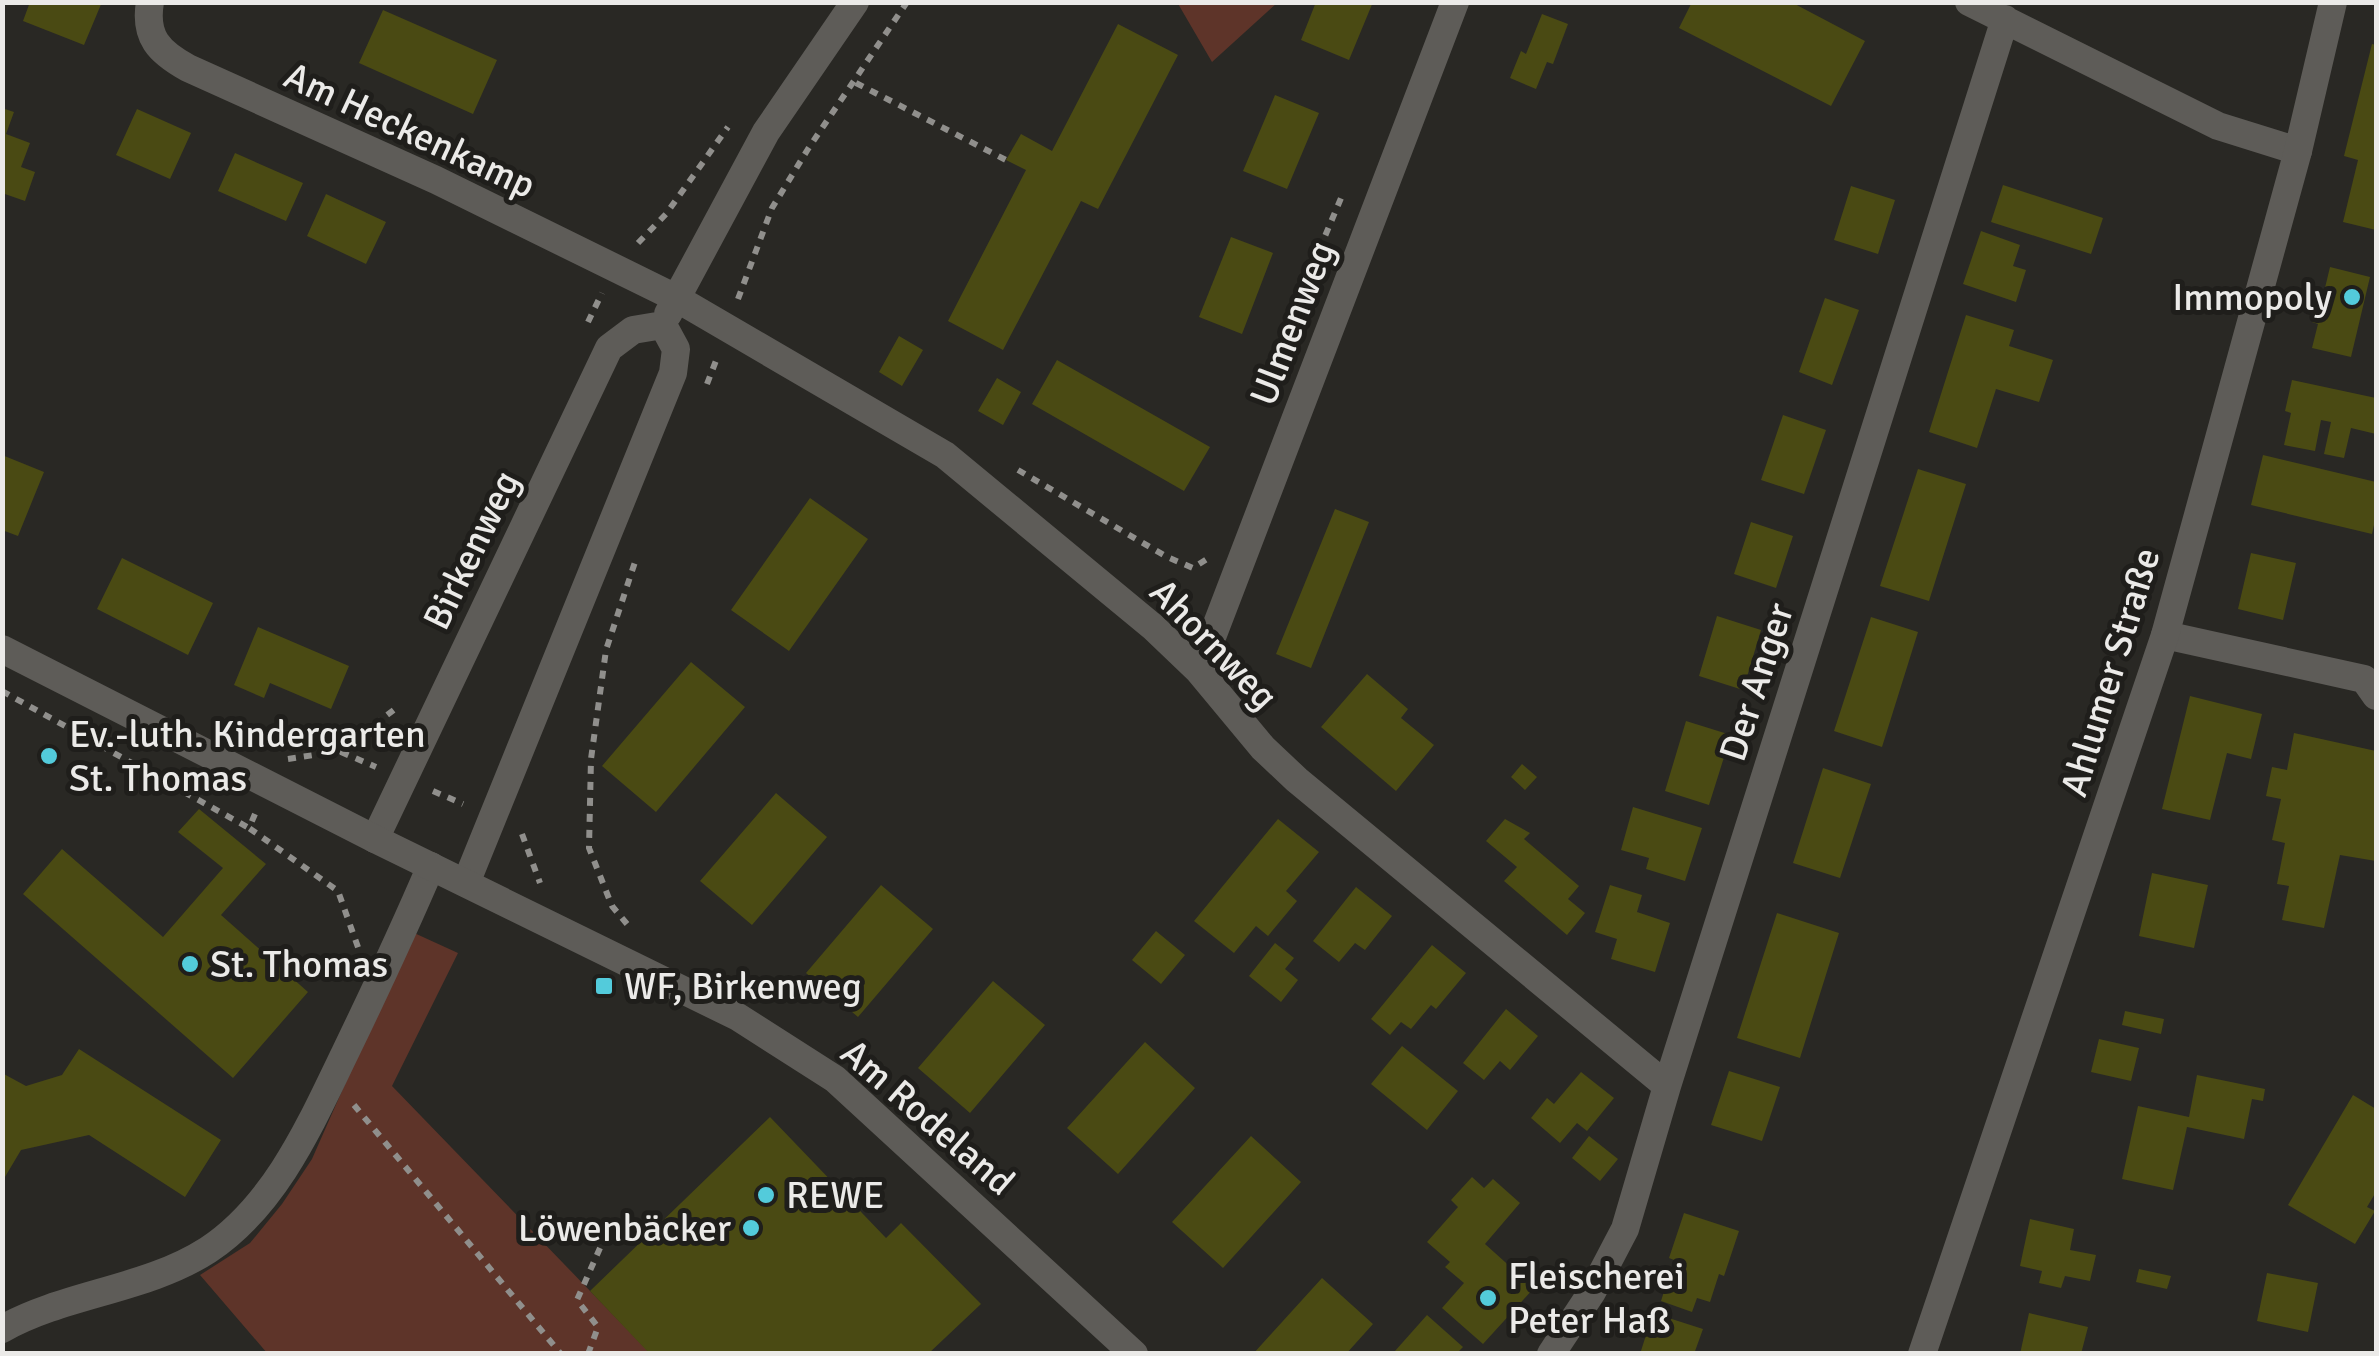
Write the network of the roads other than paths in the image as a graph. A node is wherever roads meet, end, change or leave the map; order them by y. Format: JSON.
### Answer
{"nodes":[{"id":1,"x":150,"y":2,"type":"edge"},
{"id":2,"x":855,"y":2,"type":"edge"},
{"id":3,"x":1456,"y":2,"type":"edge"},
{"id":4,"x":1969,"y":2,"type":"edge"},
{"id":5,"x":2334,"y":2,"type":"edge"},
{"id":6,"x":2005,"y":19,"type":"junction"},
{"id":7,"x":2298,"y":150,"type":"junction"},
{"id":8,"x":676,"y":298,"type":"junction"},
{"id":9,"x":663,"y":325,"type":"junction"},
{"id":10,"x":2165,"y":635,"type":"junction"},
{"id":11,"x":2,"y":649,"type":"edge"},
{"id":12,"x":1199,"y":671,"type":"junction"},
{"id":13,"x":2376,"y":696,"type":"edge"},
{"id":14,"x":374,"y":839,"type":"junction"},
{"id":15,"x":432,"y":866,"type":"junction"},
{"id":16,"x":466,"y":883,"type":"junction"},
{"id":17,"x":1667,"y":1086,"type":"junction"},
{"id":18,"x":2,"y":1329,"type":"edge"},
{"id":19,"x":1134,"y":1354,"type":"edge"},
{"id":20,"x":1550,"y":1354,"type":"edge"},
{"id":21,"x":1922,"y":1354,"type":"edge"}],
"edges":[{"from":1,"to":8,"type":"street","name":"Am Heckenkamp"},
{"from":2,"to":8,"type":"street"},
{"from":3,"to":12,"type":"street","name":"Ulmenweg"},
{"from":4,"to":6,"type":"street"},
{"from":5,"to":7,"type":"street","name":"Ahlumer Straße"},
{"from":6,"to":7,"type":"street"},
{"from":6,"to":17,"type":"street","name":"Der Anger"},
{"from":7,"to":10,"type":"street","name":"Ahlumer Straße"},
{"from":8,"to":9,"type":"street"},
{"from":8,"to":12,"type":"street","name":"Ahornweg"},
{"from":9,"to":14,"type":"street","name":"Birkenweg"},
{"from":9,"to":16,"type":"street"},
{"from":10,"to":13,"type":"street"},
{"from":10,"to":21,"type":"street","name":"Ahlumer Straße"},
{"from":11,"to":14,"type":"street","name":"Am Rodeland"},
{"from":12,"to":17,"type":"street","name":"Ahornweg"},
{"from":14,"to":15,"type":"street","name":"Am Rodeland"},
{"from":15,"to":16,"type":"street","name":"Am Rodeland"},
{"from":15,"to":18,"type":"street"},
{"from":16,"to":19,"type":"street","name":"Am Rodeland"},
{"from":17,"to":20,"type":"street","name":"Der Anger"}]}
